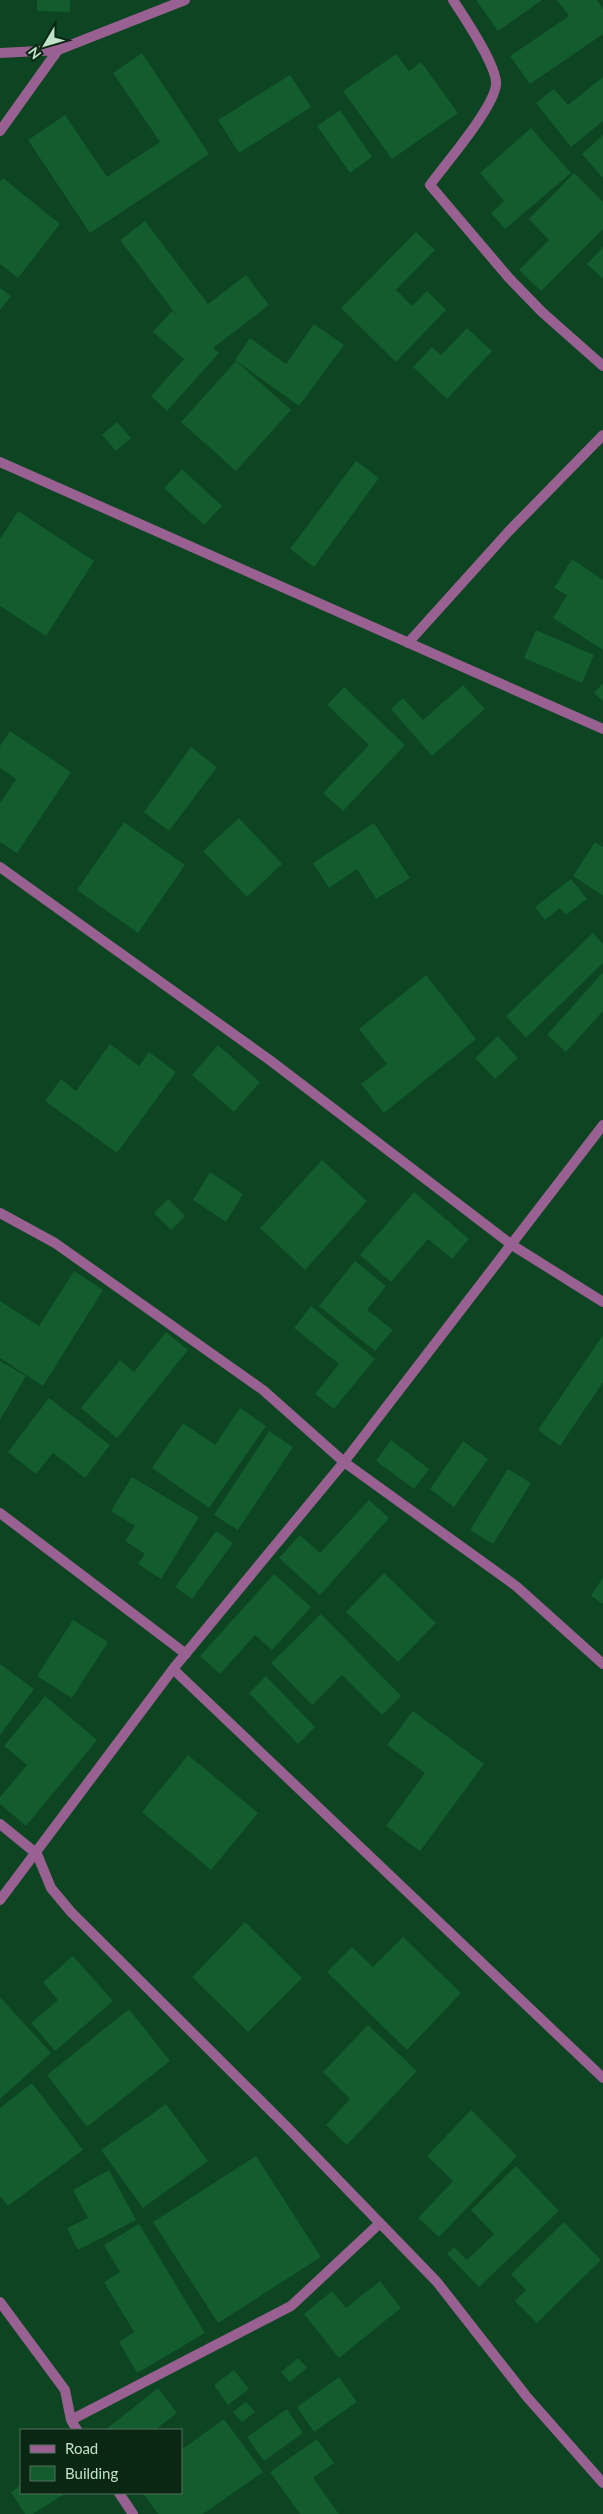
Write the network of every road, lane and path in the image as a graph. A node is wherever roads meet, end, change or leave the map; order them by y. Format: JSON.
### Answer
{"nodes":[{"id":1,"x":185,"y":0,"type":"edge"},
{"id":2,"x":453,"y":0,"type":"edge"},
{"id":3,"x":58,"y":50,"type":"junction"},
{"id":4,"x":0,"y":53,"type":"edge"},
{"id":5,"x":0,"y":131,"type":"edge"},
{"id":6,"x":603,"y":366,"type":"edge"},
{"id":7,"x":603,"y":435,"type":"edge"},
{"id":8,"x":0,"y":462,"type":"edge"},
{"id":9,"x":408,"y":643,"type":"junction"},
{"id":10,"x":603,"y":729,"type":"edge"},
{"id":11,"x":0,"y":867,"type":"edge"},
{"id":12,"x":603,"y":1125,"type":"edge"},
{"id":13,"x":0,"y":1213,"type":"edge"},
{"id":14,"x":512,"y":1245,"type":"junction"},
{"id":15,"x":603,"y":1302,"type":"edge"},
{"id":16,"x":344,"y":1462,"type":"junction"},
{"id":17,"x":0,"y":1513,"type":"edge"},
{"id":18,"x":186,"y":1654,"type":"junction"},
{"id":19,"x":603,"y":1664,"type":"edge"},
{"id":20,"x":173,"y":1670,"type":"junction"},
{"id":21,"x":0,"y":1824,"type":"edge"},
{"id":22,"x":37,"y":1854,"type":"junction"},
{"id":23,"x":0,"y":1900,"type":"edge"},
{"id":24,"x":603,"y":2078,"type":"edge"},
{"id":25,"x":380,"y":2224,"type":"junction"},
{"id":26,"x":0,"y":2302,"type":"edge"},
{"id":27,"x":70,"y":2420,"type":"junction"},
{"id":28,"x":76,"y":2429,"type":"edge"},
{"id":29,"x":603,"y":2483,"type":"edge"},
{"id":30,"x":120,"y":2494,"type":"edge"},
{"id":31,"x":133,"y":2514,"type":"edge"}],
"edges":[{"from":1,"to":3,"type":"street"},
{"from":2,"to":6,"type":"street"},
{"from":3,"to":4,"type":"street"},
{"from":3,"to":5,"type":"street"},
{"from":7,"to":9,"type":"street"},
{"from":8,"to":9,"type":"street"},
{"from":9,"to":10,"type":"street"},
{"from":11,"to":14,"type":"street"},
{"from":12,"to":14,"type":"street"},
{"from":13,"to":16,"type":"street"},
{"from":14,"to":15,"type":"street"},
{"from":14,"to":16,"type":"street"},
{"from":16,"to":18,"type":"street"},
{"from":16,"to":19,"type":"street"},
{"from":17,"to":18,"type":"street"},
{"from":18,"to":20,"type":"street"},
{"from":20,"to":22,"type":"street"},
{"from":20,"to":24,"type":"street"},
{"from":21,"to":22,"type":"street"},
{"from":22,"to":23,"type":"street"},
{"from":22,"to":25,"type":"street"},
{"from":25,"to":27,"type":"street"},
{"from":25,"to":29,"type":"street"},
{"from":26,"to":27,"type":"street"},
{"from":27,"to":28,"type":"street"},
{"from":30,"to":31,"type":"street"}]}
